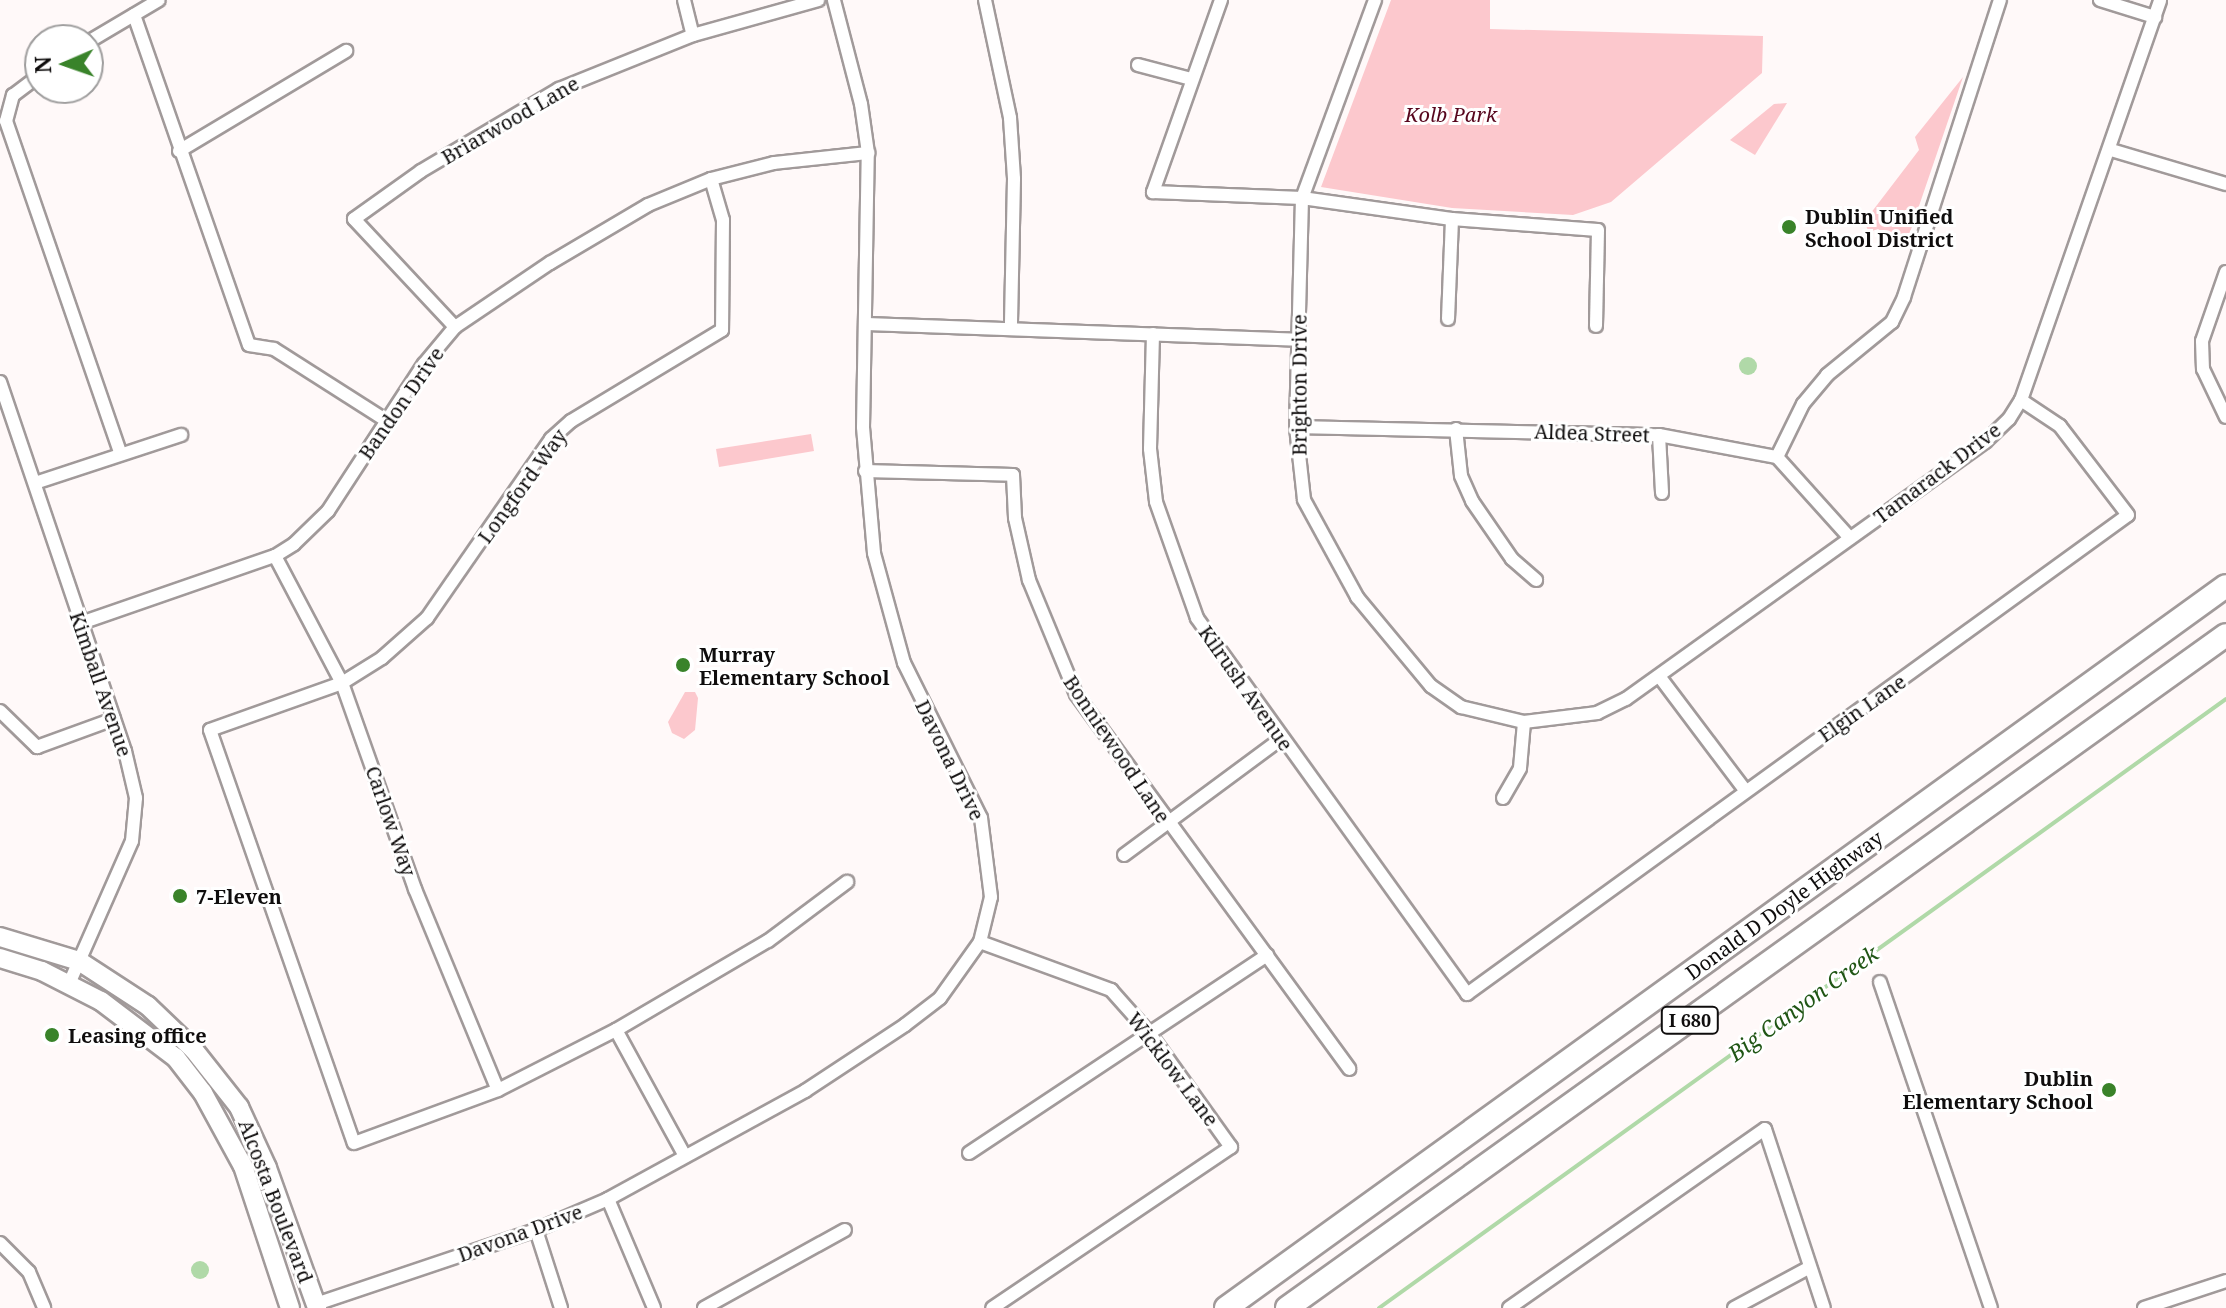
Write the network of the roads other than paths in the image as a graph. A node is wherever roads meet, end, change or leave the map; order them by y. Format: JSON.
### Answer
{"nodes":[{"id":1,"x":159,"y":0,"type":"edge"},
{"id":2,"x":684,"y":0,"type":"edge"},
{"id":3,"x":818,"y":0,"type":"edge"},
{"id":4,"x":834,"y":0,"type":"edge"},
{"id":5,"x":985,"y":0,"type":"edge"},
{"id":6,"x":1221,"y":0,"type":"edge"},
{"id":7,"x":1375,"y":0,"type":"edge"},
{"id":8,"x":2000,"y":0,"type":"edge"},
{"id":9,"x":2100,"y":0,"type":"edge"},
{"id":10,"x":2160,"y":0,"type":"edge"},
{"id":11,"x":134,"y":15,"type":"junction"},
{"id":12,"x":2155,"y":17,"type":"junction"},
{"id":13,"x":104,"y":33,"type":"edge"},
{"id":14,"x":693,"y":35,"type":"junction"},
{"id":15,"x":346,"y":51,"type":"dead end"},
{"id":16,"x":1138,"y":65,"type":"dead end"},
{"id":17,"x":1191,"y":79,"type":"junction"},
{"id":18,"x":24,"y":87,"type":"edge"},
{"id":19,"x":2111,"y":150,"type":"junction"},
{"id":20,"x":179,"y":151,"type":"junction"},
{"id":21,"x":868,"y":153,"type":"junction"},
{"id":22,"x":711,"y":179,"type":"junction"},
{"id":23,"x":2226,"y":184,"type":"edge"},
{"id":24,"x":1302,"y":198,"type":"junction"},
{"id":25,"x":1452,"y":219,"type":"junction"},
{"id":26,"x":2226,"y":272,"type":"edge"},
{"id":27,"x":1448,"y":319,"type":"dead end"},
{"id":28,"x":866,"y":324,"type":"junction"},
{"id":29,"x":1596,"y":326,"type":"dead end"},
{"id":30,"x":455,"y":327,"type":"junction"},
{"id":31,"x":1011,"y":328,"type":"junction"},
{"id":32,"x":1153,"y":334,"type":"junction"},
{"id":33,"x":1299,"y":340,"type":"junction"},
{"id":34,"x":0,"y":382,"type":"edge"},
{"id":35,"x":2021,"y":400,"type":"junction"},
{"id":36,"x":2226,"y":417,"type":"edge"},
{"id":37,"x":387,"y":421,"type":"junction"},
{"id":38,"x":1296,"y":427,"type":"junction"},
{"id":39,"x":1456,"y":429,"type":"junction"},
{"id":40,"x":181,"y":435,"type":"dead end"},
{"id":41,"x":1659,"y":435,"type":"junction"},
{"id":42,"x":120,"y":453,"type":"junction"},
{"id":43,"x":1777,"y":457,"type":"junction"},
{"id":44,"x":865,"y":471,"type":"junction"},
{"id":45,"x":35,"y":483,"type":"junction"},
{"id":46,"x":1662,"y":493,"type":"dead end"},
{"id":47,"x":1850,"y":538,"type":"junction"},
{"id":48,"x":275,"y":556,"type":"junction"},
{"id":49,"x":1536,"y":580,"type":"dead end"},
{"id":50,"x":2226,"y":586,"type":"edge"},
{"id":51,"x":81,"y":623,"type":"junction"},
{"id":52,"x":2226,"y":635,"type":"edge"},
{"id":53,"x":1659,"y":676,"type":"junction"},
{"id":54,"x":342,"y":683,"type":"junction"},
{"id":55,"x":0,"y":711,"type":"edge"},
{"id":56,"x":114,"y":719,"type":"junction"},
{"id":57,"x":1524,"y":722,"type":"junction"},
{"id":58,"x":1281,"y":739,"type":"junction"},
{"id":59,"x":1745,"y":790,"type":"junction"},
{"id":60,"x":1503,"y":798,"type":"dead end"},
{"id":61,"x":1167,"y":825,"type":"junction"},
{"id":62,"x":1124,"y":855,"type":"dead end"},
{"id":63,"x":847,"y":882,"type":"dead end"},
{"id":64,"x":0,"y":937,"type":"edge"},
{"id":65,"x":980,"y":942,"type":"junction"},
{"id":66,"x":1267,"y":955,"type":"junction"},
{"id":67,"x":0,"y":958,"type":"edge"},
{"id":68,"x":79,"y":961,"type":"junction"},
{"id":69,"x":1880,"y":982,"type":"dead end"},
{"id":70,"x":69,"y":984,"type":"junction"},
{"id":71,"x":1467,"y":994,"type":"joint"},
{"id":72,"x":616,"y":1030,"type":"junction"},
{"id":73,"x":1150,"y":1034,"type":"junction"},
{"id":74,"x":1349,"y":1069,"type":"dead end"},
{"id":75,"x":498,"y":1090,"type":"junction"},
{"id":76,"x":969,"y":1153,"type":"dead end"},
{"id":77,"x":685,"y":1156,"type":"junction"},
{"id":78,"x":608,"y":1199,"type":"junction"},
{"id":79,"x":536,"y":1230,"type":"junction"},
{"id":80,"x":845,"y":1230,"type":"dead end"},
{"id":81,"x":0,"y":1243,"type":"edge"},
{"id":82,"x":1810,"y":1267,"type":"junction"},
{"id":83,"x":2226,"y":1281,"type":"edge"},
{"id":84,"x":313,"y":1307,"type":"edge"},
{"id":85,"x":44,"y":1308,"type":"edge"},
{"id":86,"x":290,"y":1308,"type":"edge"},
{"id":87,"x":561,"y":1308,"type":"edge"},
{"id":88,"x":654,"y":1308,"type":"edge"},
{"id":89,"x":704,"y":1308,"type":"edge"},
{"id":90,"x":992,"y":1308,"type":"edge"},
{"id":91,"x":1226,"y":1308,"type":"edge"},
{"id":92,"x":1287,"y":1308,"type":"edge"},
{"id":93,"x":1509,"y":1308,"type":"edge"},
{"id":94,"x":1734,"y":1308,"type":"edge"},
{"id":95,"x":1824,"y":1308,"type":"edge"},
{"id":96,"x":1991,"y":1308,"type":"edge"},
{"id":97,"x":2144,"y":1308,"type":"edge"}],
"edges":[{"from":1,"to":11,"type":"street"},
{"from":2,"to":14,"type":"street"},
{"from":3,"to":14,"type":"street","name":"Briarwood Lane"},
{"from":4,"to":21,"type":"street","name":"Davona Drive"},
{"from":5,"to":31,"type":"street"},
{"from":6,"to":17,"type":"street"},
{"from":7,"to":24,"type":"street","name":"Brighton Drive"},
{"from":8,"to":43,"type":"street"},
{"from":9,"to":12,"type":"street"},
{"from":10,"to":12,"type":"street","name":"Tamarack Drive"},
{"from":11,"to":13,"type":"street"},
{"from":11,"to":20,"type":"street"},
{"from":12,"to":19,"type":"street","name":"Tamarack Drive"},
{"from":14,"to":30,"type":"street","name":"Briarwood Lane"},
{"from":15,"to":20,"type":"street"},
{"from":16,"to":17,"type":"street"},
{"from":17,"to":24,"type":"street"},
{"from":18,"to":42,"type":"street"},
{"from":19,"to":23,"type":"street"},
{"from":19,"to":35,"type":"street","name":"Tamarack Drive"},
{"from":20,"to":37,"type":"street"},
{"from":21,"to":22,"type":"street","name":"Bandon Drive"},
{"from":21,"to":28,"type":"street","name":"Davona Drive"},
{"from":22,"to":30,"type":"street","name":"Bandon Drive"},
{"from":22,"to":54,"type":"street","name":"Longford Way"},
{"from":24,"to":25,"type":"street"},
{"from":24,"to":33,"type":"street","name":"Brighton Drive"},
{"from":25,"to":27,"type":"street"},
{"from":25,"to":29,"type":"street"},
{"from":26,"to":36,"type":"street"},
{"from":28,"to":31,"type":"street"},
{"from":28,"to":44,"type":"street","name":"Davona Drive"},
{"from":30,"to":37,"type":"street","name":"Bandon Drive"},
{"from":31,"to":32,"type":"street"},
{"from":32,"to":33,"type":"street"},
{"from":32,"to":58,"type":"street","name":"Kilrush Avenue"},
{"from":33,"to":38,"type":"street","name":"Brighton Drive"},
{"from":34,"to":45,"type":"street","name":"Kimball Avenue"},
{"from":35,"to":47,"type":"street","name":"Tamarack Drive"},
{"from":35,"to":59,"type":"street","name":"Elgin Lane"},
{"from":37,"to":48,"type":"street","name":"Bandon Drive"},
{"from":38,"to":39,"type":"street","name":"Aldea Street"},
{"from":38,"to":57,"type":"street","name":"Brighton Drive"},
{"from":39,"to":41,"type":"street","name":"Aldea Street"},
{"from":39,"to":49,"type":"street"},
{"from":40,"to":42,"type":"street"},
{"from":41,"to":43,"type":"street","name":"Aldea Street"},
{"from":41,"to":46,"type":"street"},
{"from":42,"to":45,"type":"street"},
{"from":43,"to":47,"type":"street"},
{"from":44,"to":61,"type":"street","name":"Bonniewood Lane"},
{"from":44,"to":65,"type":"street","name":"Davona Drive"},
{"from":45,"to":51,"type":"street","name":"Kimball Avenue"},
{"from":47,"to":53,"type":"street","name":"Tamarack Drive"},
{"from":48,"to":51,"type":"street","name":"Bandon Drive"},
{"from":48,"to":54,"type":"street","name":"Carlow Way"},
{"from":50,"to":91,"type":"highway","name":"Donald D Doyle Highway","number":"I 680"},
{"from":51,"to":56,"type":"street","name":"Kimball Avenue"},
{"from":52,"to":92,"type":"highway","name":"Donald D Doyle Highway","number":"I 680"},
{"from":53,"to":57,"type":"street","name":"Brighton Drive"},
{"from":53,"to":59,"type":"street"},
{"from":54,"to":75,"type":"street","name":"Carlow Way"},
{"from":54,"to":75,"type":"street","name":"Longford Way"},
{"from":55,"to":56,"type":"street"},
{"from":56,"to":68,"type":"street","name":"Kimball Avenue"},
{"from":57,"to":60,"type":"street"},
{"from":58,"to":61,"type":"street"},
{"from":58,"to":71,"type":"street","name":"Kilrush Avenue"},
{"from":59,"to":71,"type":"street","name":"Elgin Lane"},
{"from":61,"to":62,"type":"street"},
{"from":61,"to":66,"type":"street","name":"Bonniewood Lane"},
{"from":63,"to":72,"type":"street"},
{"from":64,"to":68,"type":"main road","name":"Alcosta Boulevard"},
{"from":65,"to":73,"type":"street","name":"Wicklow Lane"},
{"from":65,"to":77,"type":"street","name":"Davona Drive"},
{"from":66,"to":73,"type":"street"},
{"from":66,"to":74,"type":"street","name":"Bonniewood Lane"},
{"from":67,"to":70,"type":"main road","name":"Alcosta Boulevard"},
{"from":68,"to":70,"type":"street","name":"Kimball Avenue"},
{"from":68,"to":84,"type":"main road","name":"Alcosta Boulevard"},
{"from":69,"to":96,"type":"street"},
{"from":70,"to":86,"type":"main road","name":"Alcosta Boulevard"},
{"from":72,"to":75,"type":"street"},
{"from":72,"to":77,"type":"street"},
{"from":73,"to":76,"type":"street"},
{"from":73,"to":90,"type":"street","name":"Wicklow Lane"},
{"from":77,"to":78,"type":"street","name":"Davona Drive"},
{"from":78,"to":79,"type":"street","name":"Davona Drive"},
{"from":78,"to":88,"type":"street"},
{"from":79,"to":84,"type":"street","name":"Davona Drive"},
{"from":79,"to":87,"type":"street"},
{"from":80,"to":89,"type":"street"},
{"from":81,"to":85,"type":"street"},
{"from":82,"to":93,"type":"street"},
{"from":82,"to":94,"type":"street"},
{"from":82,"to":95,"type":"street"},
{"from":83,"to":97,"type":"street"}]}
